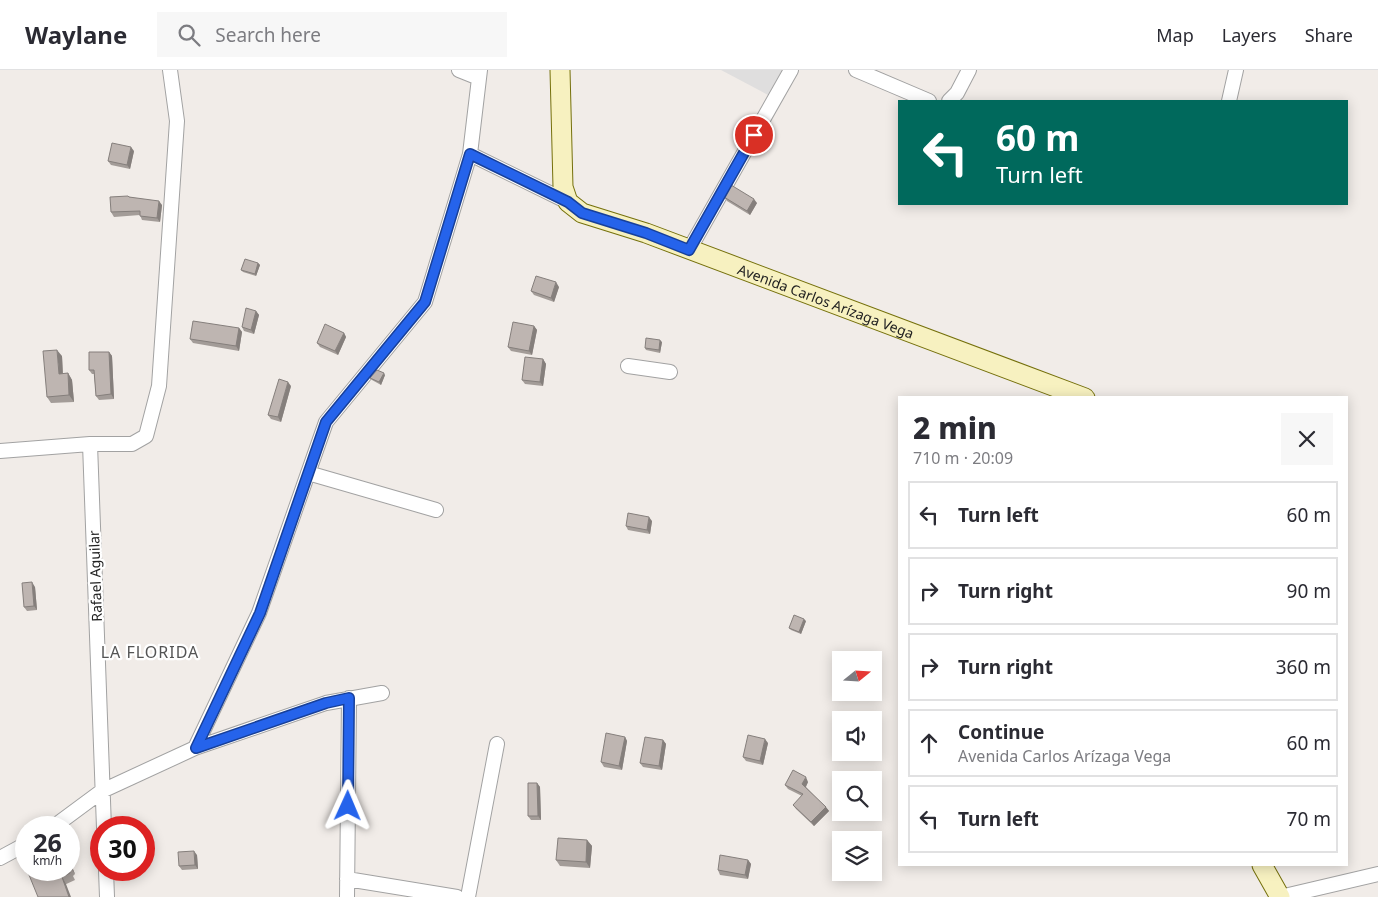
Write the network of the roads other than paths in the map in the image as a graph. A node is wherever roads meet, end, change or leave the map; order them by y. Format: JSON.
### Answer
{"nodes":[{"id":1,"x":170,"y":70,"type":"edge"},
{"id":2,"x":459,"y":70,"type":"edge"},
{"id":3,"x":560,"y":70,"type":"edge"},
{"id":4,"x":792,"y":70,"type":"edge"},
{"id":5,"x":856,"y":70,"type":"edge"},
{"id":6,"x":969,"y":70,"type":"edge"},
{"id":7,"x":1236,"y":70,"type":"edge"},
{"id":8,"x":479,"y":74,"type":"edge"},
{"id":9,"x":927,"y":100,"type":"edge"},
{"id":10,"x":950,"y":100,"type":"edge"},
{"id":11,"x":1229,"y":100,"type":"edge"},
{"id":12,"x":470,"y":154,"type":"junction"},
{"id":13,"x":568,"y":202,"type":"junction"},
{"id":14,"x":689,"y":250,"type":"junction"},
{"id":15,"x":628,"y":366,"type":"dead end"},
{"id":16,"x":670,"y":372,"type":"dead end"},
{"id":17,"x":1080,"y":396,"type":"edge"},
{"id":18,"x":90,"y":444,"type":"junction"},
{"id":19,"x":0,"y":451,"type":"edge"},
{"id":20,"x":308,"y":473,"type":"junction"},
{"id":21,"x":436,"y":510,"type":"dead end"},
{"id":22,"x":382,"y":693,"type":"dead end"},
{"id":23,"x":349,"y":698,"type":"junction"},
{"id":24,"x":497,"y":744,"type":"dead end"},
{"id":25,"x":196,"y":748,"type":"junction"},
{"id":26,"x":102,"y":791,"type":"junction"},
{"id":27,"x":68,"y":816,"type":"edge"},
{"id":28,"x":103,"y":816,"type":"edge"},
{"id":29,"x":15,"y":850,"type":"edge"},
{"id":30,"x":0,"y":858,"type":"edge"},
{"id":31,"x":1263,"y":866,"type":"edge"},
{"id":32,"x":1378,"y":874,"type":"edge"},
{"id":33,"x":347,"y":878,"type":"junction"},
{"id":34,"x":106,"y":881,"type":"edge"},
{"id":35,"x":107,"y":897,"type":"edge"},
{"id":36,"x":347,"y":897,"type":"edge"},
{"id":37,"x":457,"y":897,"type":"edge"},
{"id":38,"x":468,"y":897,"type":"edge"},
{"id":39,"x":1280,"y":897,"type":"edge"}],
"edges":[{"from":1,"to":18,"type":"street"},
{"from":2,"to":8,"type":"street"},
{"from":3,"to":13,"type":"street"},
{"from":4,"to":14,"type":"street"},
{"from":5,"to":9,"type":"street"},
{"from":6,"to":10,"type":"street"},
{"from":7,"to":11,"type":"street"},
{"from":8,"to":12,"type":"street"},
{"from":12,"to":13,"type":"street"},
{"from":12,"to":20,"type":"street"},
{"from":13,"to":14,"type":"street","name":"Avenida Carlos Arízaga Vega"},
{"from":14,"to":17,"type":"street","name":"Avenida Carlos Arízaga Vega"},
{"from":15,"to":16,"type":"street"},
{"from":18,"to":19,"type":"street"},
{"from":18,"to":26,"type":"street","name":"Rafael Aguilar"},
{"from":20,"to":21,"type":"street"},
{"from":20,"to":25,"type":"street"},
{"from":22,"to":23,"type":"street"},
{"from":23,"to":25,"type":"street"},
{"from":23,"to":33,"type":"street"},
{"from":24,"to":38,"type":"street"},
{"from":25,"to":26,"type":"street"},
{"from":26,"to":27,"type":"street"},
{"from":26,"to":28,"type":"street","name":"Rafael Aguilar"},
{"from":29,"to":30,"type":"street"},
{"from":31,"to":39,"type":"street"},
{"from":32,"to":39,"type":"street"},
{"from":33,"to":36,"type":"street"},
{"from":33,"to":37,"type":"street"},
{"from":34,"to":35,"type":"street"}]}
